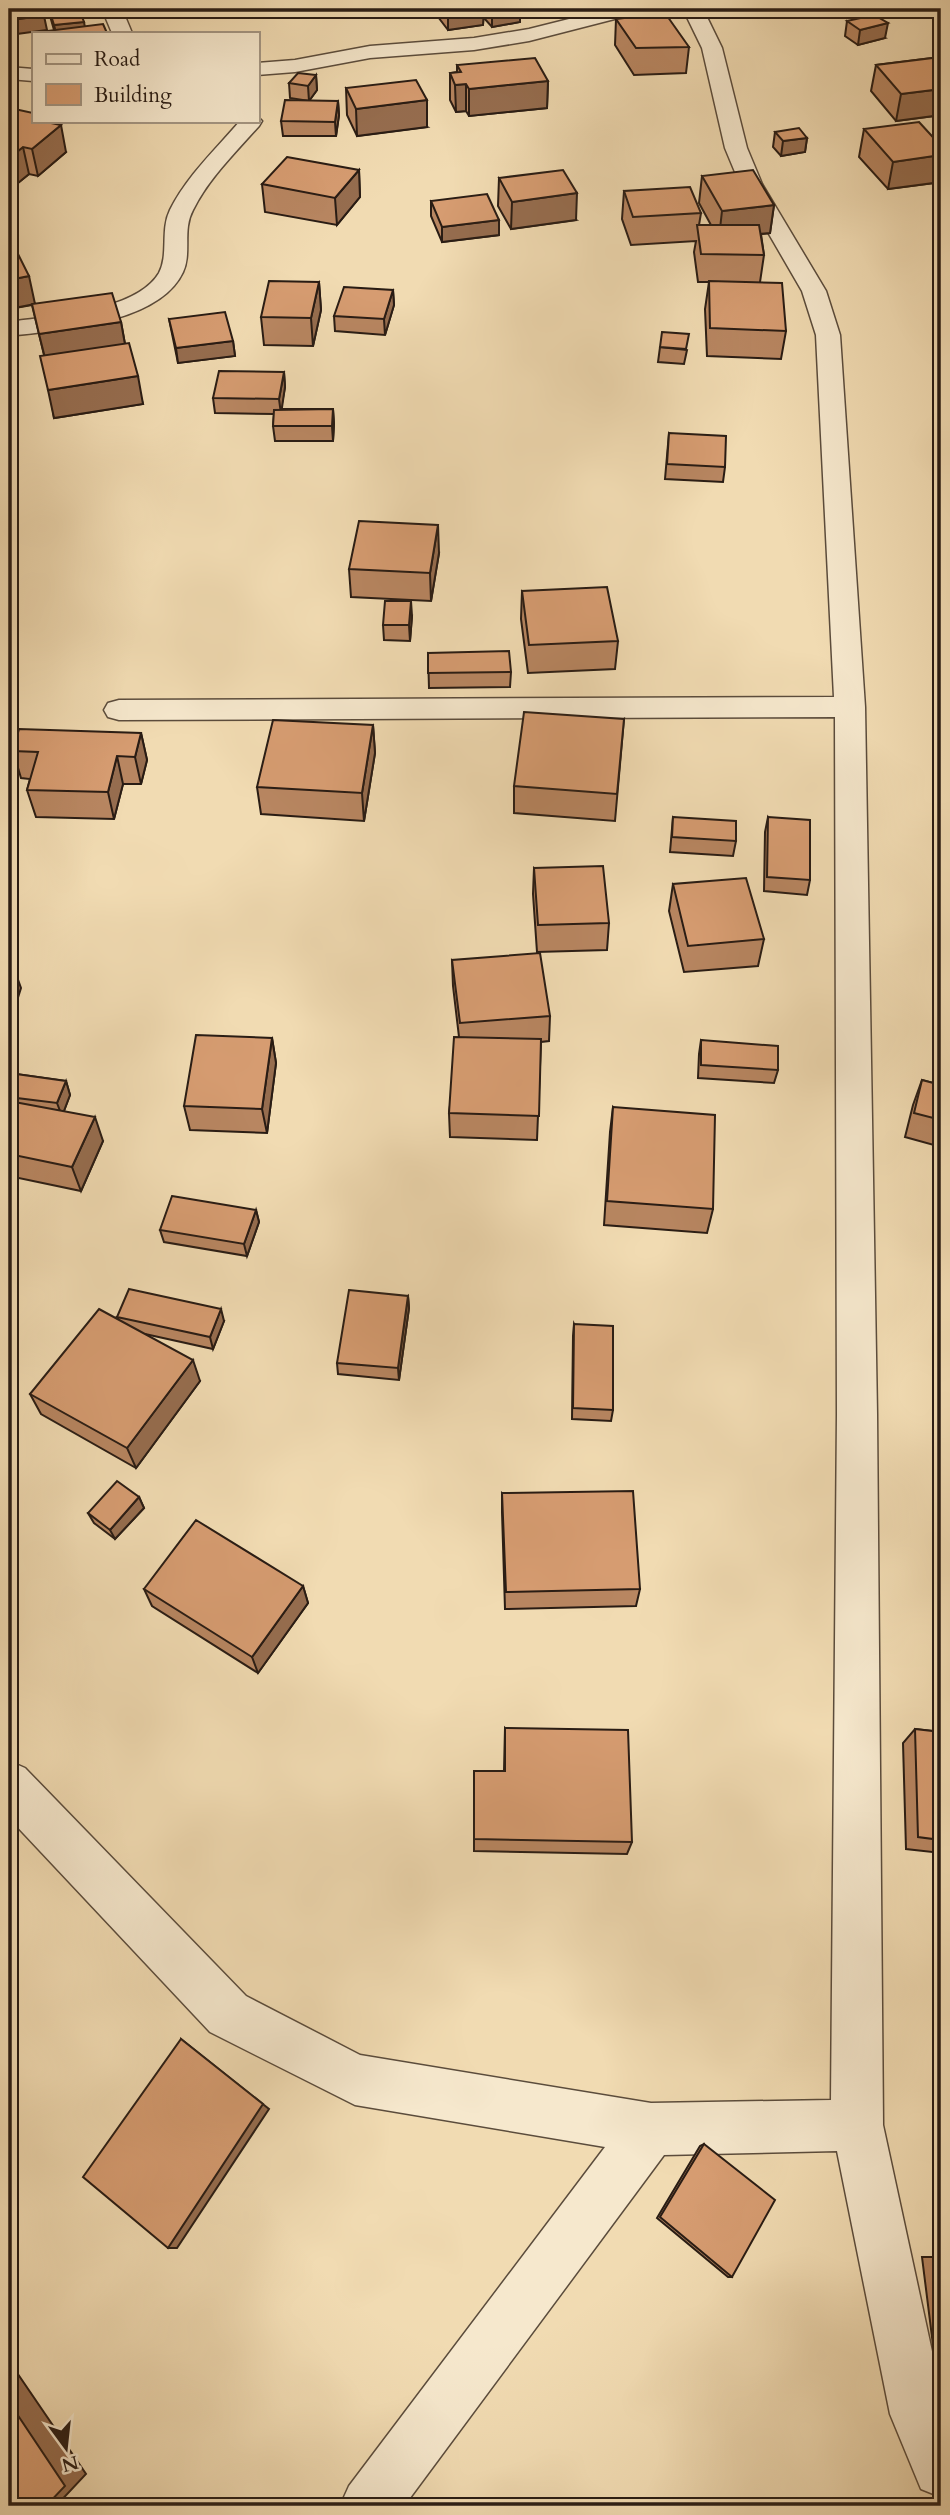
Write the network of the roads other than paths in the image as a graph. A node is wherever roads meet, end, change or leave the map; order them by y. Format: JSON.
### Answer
{"nodes":[{"id":1,"x":111,"y":9,"type":"edge"},
{"id":2,"x":631,"y":9,"type":"edge"},
{"id":3,"x":693,"y":9,"type":"edge"},
{"id":4,"x":122,"y":32,"type":"edge"},
{"id":5,"x":295,"y":66,"type":"junction"},
{"id":6,"x":259,"y":69,"type":"edge"},
{"id":7,"x":9,"y":73,"type":"edge"},
{"id":8,"x":32,"y":75,"type":"edge"},
{"id":9,"x":280,"y":85,"type":"dead end"},
{"id":10,"x":251,"y":122,"type":"edge"},
{"id":11,"x":9,"y":329,"type":"edge"},
{"id":12,"x":850,"y":707,"type":"junction"},
{"id":13,"x":119,"y":710,"type":"dead end"},
{"id":14,"x":9,"y":1784,"type":"edge"},
{"id":15,"x":857,"y":2125,"type":"junction"},
{"id":16,"x":651,"y":2129,"type":"junction"},
{"id":17,"x":941,"y":2469,"type":"edge"},
{"id":18,"x":369,"y":2506,"type":"edge"}],
"edges":[{"from":1,"to":4,"type":"street"},
{"from":2,"to":5,"type":"street"},
{"from":3,"to":12,"type":"street"},
{"from":5,"to":6,"type":"street"},
{"from":5,"to":9,"type":"street"},
{"from":7,"to":8,"type":"street"},
{"from":10,"to":11,"type":"street"},
{"from":12,"to":13,"type":"street"},
{"from":12,"to":15,"type":"street"},
{"from":14,"to":16,"type":"street"},
{"from":15,"to":16,"type":"street"},
{"from":15,"to":17,"type":"street"},
{"from":16,"to":18,"type":"street"}]}
